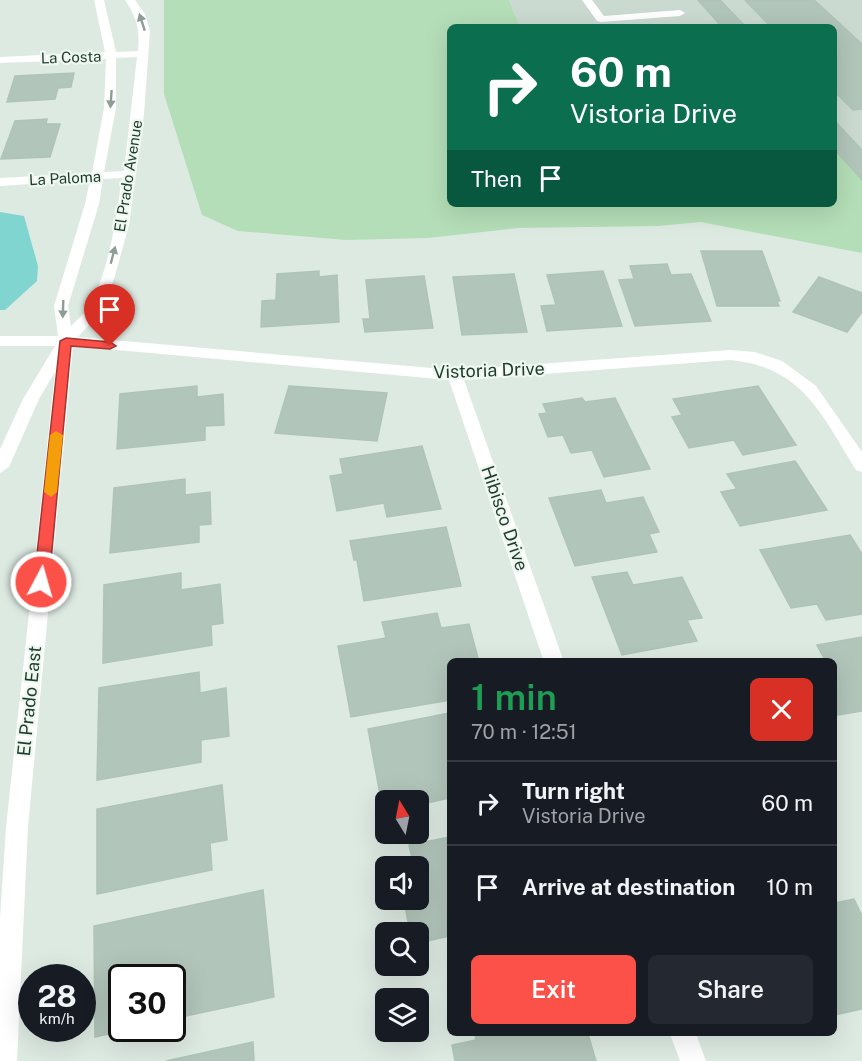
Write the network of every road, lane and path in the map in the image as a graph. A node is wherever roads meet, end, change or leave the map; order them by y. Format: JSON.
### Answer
{"nodes":[{"id":1,"x":99,"y":0,"type":"edge"},
{"id":2,"x":130,"y":0,"type":"edge"},
{"id":3,"x":587,"y":0,"type":"edge"},
{"id":4,"x":680,"y":13,"type":"dead end"},
{"id":5,"x":141,"y":54,"type":"junction"},
{"id":6,"x":111,"y":55,"type":"junction"},
{"id":7,"x":0,"y":60,"type":"edge"},
{"id":8,"x":130,"y":174,"type":"junction"},
{"id":9,"x":99,"y":176,"type":"junction"},
{"id":10,"x":0,"y":182,"type":"edge"},
{"id":11,"x":0,"y":341,"type":"edge"},
{"id":12,"x":66,"y":341,"type":"junction"},
{"id":13,"x":455,"y":375,"type":"junction"},
{"id":14,"x":862,"y":466,"type":"edge"},
{"id":15,"x":0,"y":467,"type":"edge"},
{"id":16,"x":554,"y":658,"type":"edge"},
{"id":17,"x":684,"y":1036,"type":"edge"},
{"id":18,"x":4,"y":1061,"type":"edge"},
{"id":19,"x":693,"y":1061,"type":"edge"}],
"edges":[{"from":1,"to":6,"type":"street","name":"El Prado East"},
{"from":5,"to":2,"type":"street","name":"El Prado Avenue","one_way":true},
{"from":3,"to":4,"type":"street"},
{"from":5,"to":6,"type":"street","name":"La Costa"},
{"from":5,"to":8,"type":"street","name":"El Prado Avenue"},
{"from":6,"to":7,"type":"street","name":"La Costa"},
{"from":6,"to":9,"type":"street","name":"El Prado East","one_way":true},
{"from":8,"to":9,"type":"street","name":"La Paloma"},
{"from":12,"to":8,"type":"street","name":"El Prado Avenue","one_way":true},
{"from":9,"to":10,"type":"street","name":"La Paloma"},
{"from":9,"to":12,"type":"street","name":"El Prado East","one_way":true},
{"from":11,"to":12,"type":"street","name":"Vistoria Drive"},
{"from":12,"to":13,"type":"street","name":"Vistoria Drive"},
{"from":12,"to":15,"type":"street","name":"El Prado Avenue"},
{"from":12,"to":18,"type":"street","name":"El Prado East"},
{"from":13,"to":14,"type":"street","name":"Vistoria Drive"},
{"from":13,"to":16,"type":"street","name":"Hibisco Drive"},
{"from":17,"to":19,"type":"street"}]}
